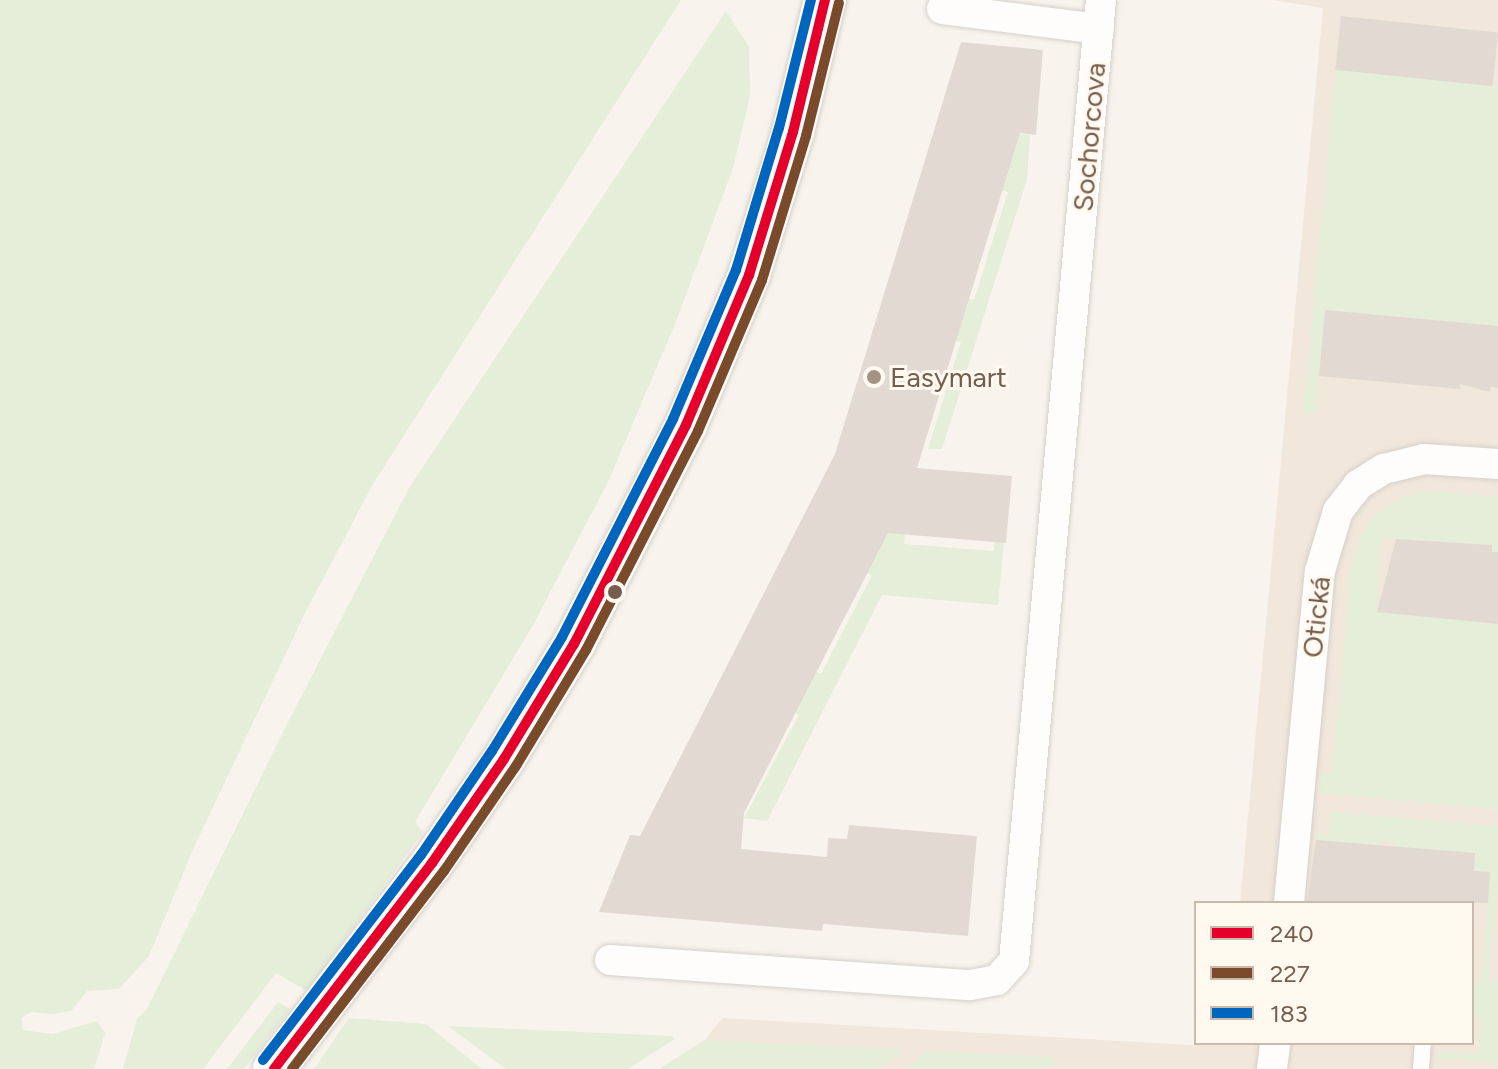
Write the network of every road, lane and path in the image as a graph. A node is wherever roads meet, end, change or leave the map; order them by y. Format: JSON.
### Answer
{"nodes":[{"id":1,"x":825,"y":0,"type":"edge"},
{"id":2,"x":942,"y":9,"type":"dead end"},
{"id":3,"x":1100,"y":14,"type":"edge"},
{"id":4,"x":1498,"y":464,"type":"edge"},
{"id":5,"x":1289,"y":901,"type":"edge"},
{"id":6,"x":610,"y":960,"type":"dead end"},
{"id":7,"x":1275,"y":1045,"type":"edge"},
{"id":8,"x":1423,"y":1045,"type":"edge"},
{"id":9,"x":274,"y":1069,"type":"edge"},
{"id":10,"x":1272,"y":1069,"type":"edge"},
{"id":11,"x":1421,"y":1069,"type":"edge"}],
"edges":[{"from":1,"to":9,"type":"main road"},
{"from":2,"to":3,"type":"street"},
{"from":3,"to":6,"type":"street","name":"Sochorcova"},
{"from":4,"to":5,"type":"street","name":"Otická"},
{"from":7,"to":10,"type":"street"},
{"from":8,"to":11,"type":"lane"}]}
